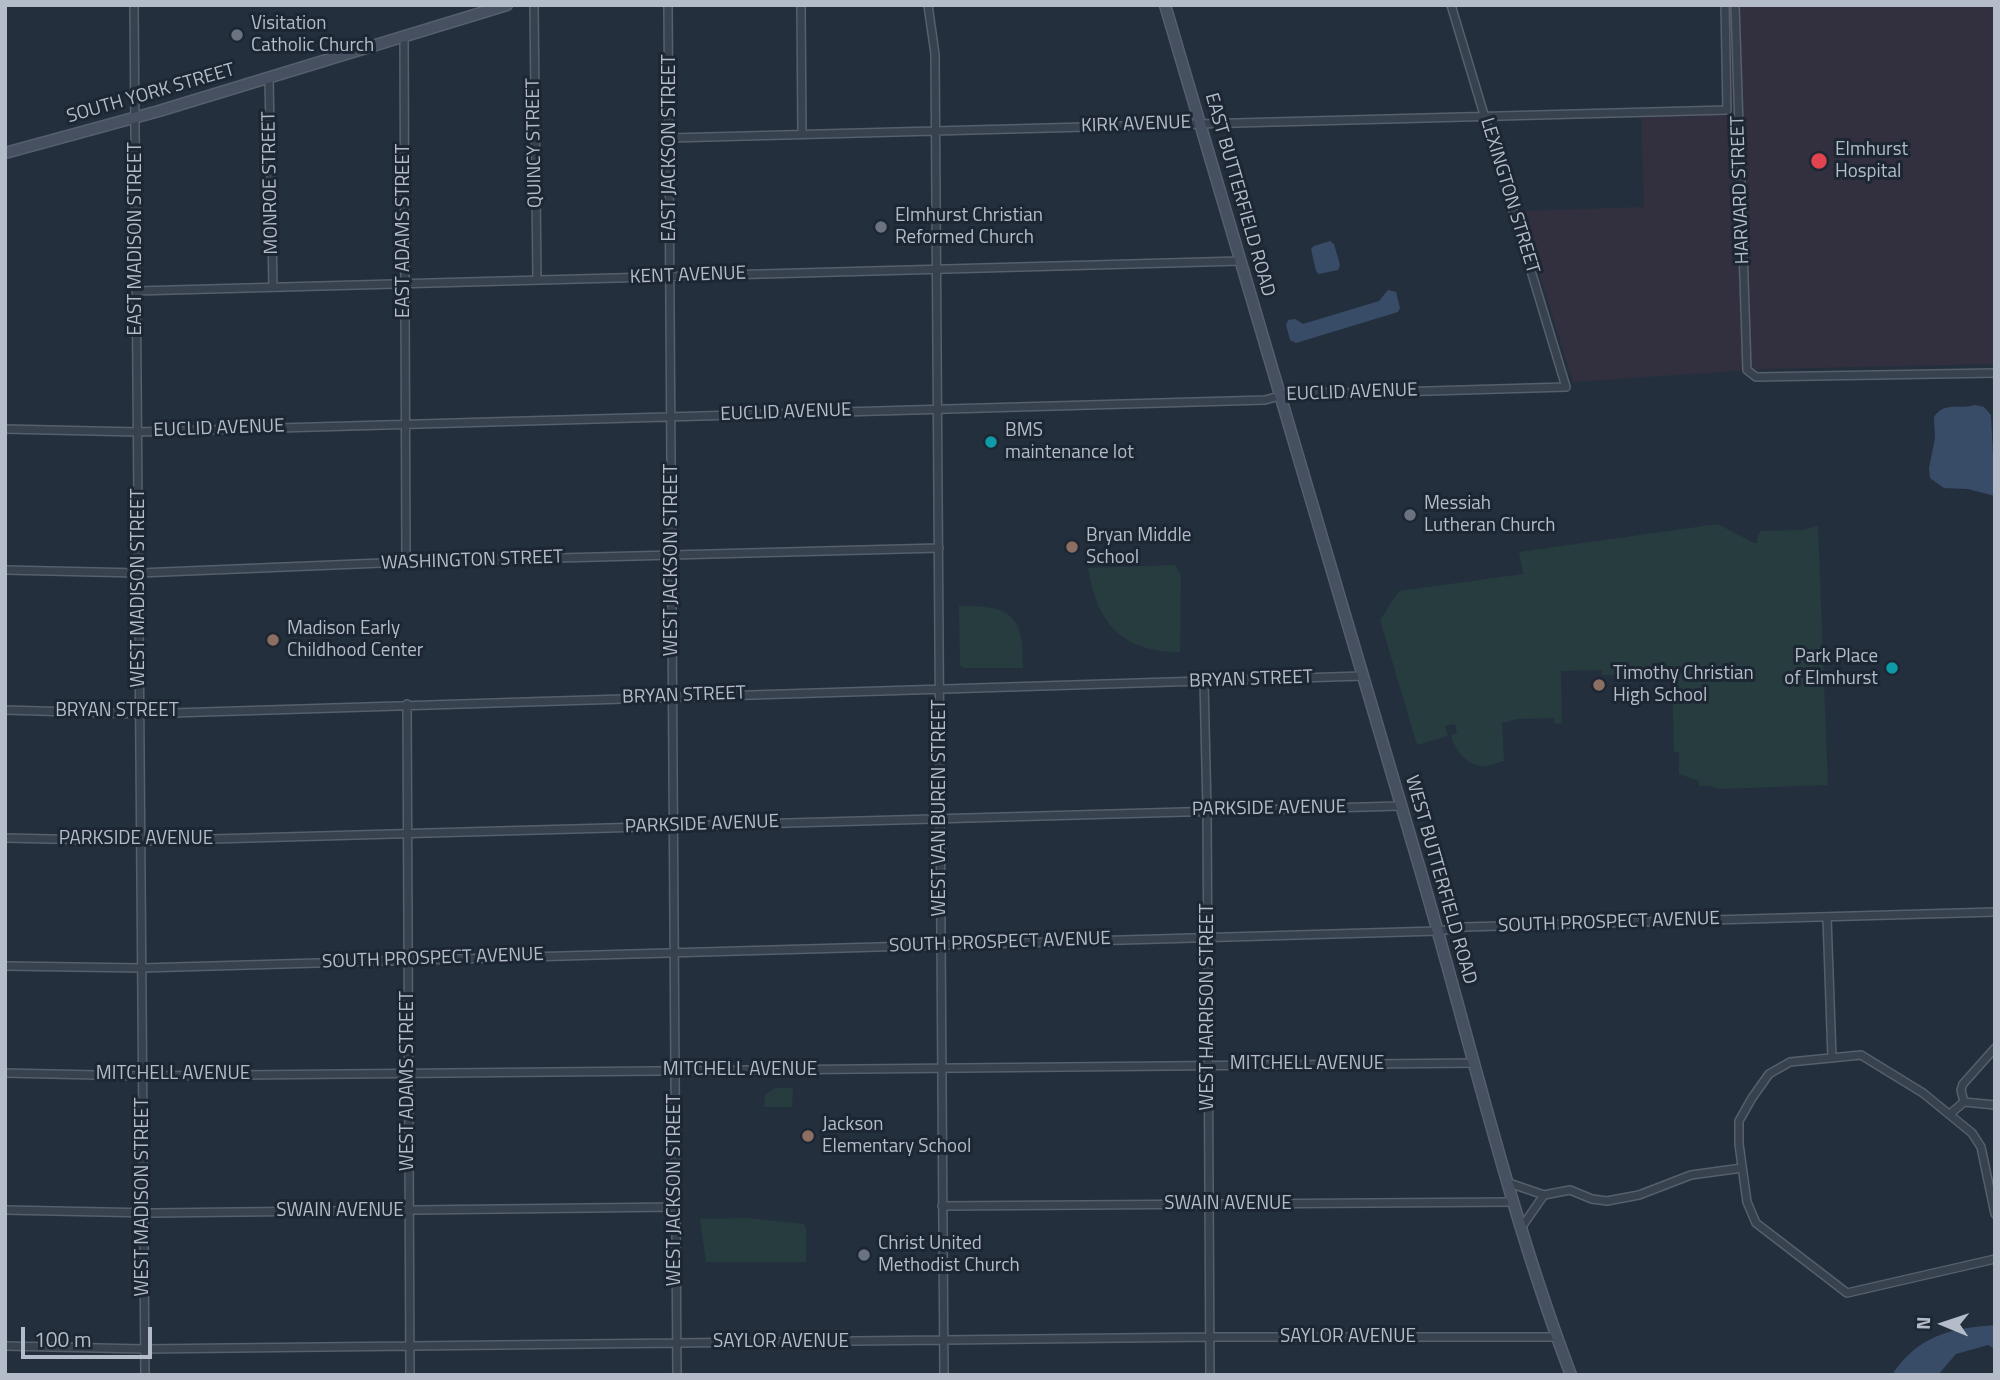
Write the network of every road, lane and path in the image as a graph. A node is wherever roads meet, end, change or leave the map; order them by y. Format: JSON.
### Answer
{"nodes":[{"id":1,"x":134,"y":5,"type":"edge"},
{"id":2,"x":507,"y":5,"type":"edge"},
{"id":3,"x":534,"y":5,"type":"edge"},
{"id":4,"x":668,"y":5,"type":"edge"},
{"id":5,"x":801,"y":5,"type":"edge"},
{"id":6,"x":928,"y":5,"type":"edge"},
{"id":7,"x":1165,"y":5,"type":"edge"},
{"id":8,"x":1451,"y":5,"type":"edge"},
{"id":9,"x":1725,"y":5,"type":"edge"},
{"id":10,"x":1735,"y":5,"type":"edge"},
{"id":11,"x":404,"y":37,"type":"junction"},
{"id":12,"x":269,"y":78,"type":"junction"},
{"id":13,"x":1727,"y":110,"type":"joint"},
{"id":14,"x":1485,"y":116,"type":"junction"},
{"id":15,"x":135,"y":117,"type":"junction"},
{"id":16,"x":1200,"y":123,"type":"junction"},
{"id":17,"x":936,"y":131,"type":"junction"},
{"id":18,"x":802,"y":134,"type":"junction"},
{"id":19,"x":670,"y":138,"type":"junction"},
{"id":20,"x":5,"y":153,"type":"edge"},
{"id":21,"x":1241,"y":261,"type":"junction"},
{"id":22,"x":936,"y":270,"type":"junction"},
{"id":23,"x":670,"y":276,"type":"junction"},
{"id":24,"x":537,"y":280,"type":"junction"},
{"id":25,"x":404,"y":284,"type":"junction"},
{"id":26,"x":273,"y":287,"type":"junction"},
{"id":27,"x":136,"y":291,"type":"junction"},
{"id":28,"x":1995,"y":373,"type":"edge"},
{"id":29,"x":1566,"y":387,"type":"joint"},
{"id":30,"x":1278,"y":395,"type":"junction"},
{"id":31,"x":937,"y":409,"type":"junction"},
{"id":32,"x":671,"y":416,"type":"junction"},
{"id":33,"x":405,"y":424,"type":"junction"},
{"id":34,"x":5,"y":429,"type":"edge"},
{"id":35,"x":138,"y":432,"type":"junction"},
{"id":36,"x":939,"y":548,"type":"junction"},
{"id":37,"x":672,"y":555,"type":"junction"},
{"id":38,"x":406,"y":562,"type":"junction"},
{"id":39,"x":5,"y":570,"type":"edge"},
{"id":40,"x":139,"y":573,"type":"junction"},
{"id":41,"x":1363,"y":676,"type":"junction"},
{"id":42,"x":1204,"y":681,"type":"junction"},
{"id":43,"x":939,"y":688,"type":"junction"},
{"id":44,"x":673,"y":696,"type":"junction"},
{"id":45,"x":407,"y":704,"type":"junction"},
{"id":46,"x":5,"y":710,"type":"edge"},
{"id":47,"x":140,"y":714,"type":"junction"},
{"id":48,"x":1400,"y":806,"type":"junction"},
{"id":49,"x":1207,"y":810,"type":"junction"},
{"id":50,"x":940,"y":818,"type":"junction"},
{"id":51,"x":673,"y":825,"type":"junction"},
{"id":52,"x":407,"y":833,"type":"junction"},
{"id":53,"x":5,"y":838,"type":"edge"},
{"id":54,"x":141,"y":841,"type":"junction"},
{"id":55,"x":1995,"y":912,"type":"edge"},
{"id":56,"x":1827,"y":917,"type":"junction"},
{"id":57,"x":1438,"y":931,"type":"junction"},
{"id":58,"x":1208,"y":937,"type":"junction"},
{"id":59,"x":941,"y":945,"type":"junction"},
{"id":60,"x":674,"y":953,"type":"junction"},
{"id":61,"x":408,"y":960,"type":"junction"},
{"id":62,"x":5,"y":965,"type":"edge"},
{"id":63,"x":142,"y":968,"type":"junction"},
{"id":64,"x":1995,"y":1048,"type":"edge"},
{"id":65,"x":1832,"y":1058,"type":"junction"},
{"id":66,"x":1475,"y":1063,"type":"junction"},
{"id":67,"x":1208,"y":1064,"type":"junction"},
{"id":68,"x":942,"y":1069,"type":"junction"},
{"id":69,"x":674,"y":1070,"type":"junction"},
{"id":70,"x":5,"y":1073,"type":"edge"},
{"id":71,"x":409,"y":1073,"type":"junction"},
{"id":72,"x":142,"y":1076,"type":"junction"},
{"id":73,"x":1964,"y":1102,"type":"junction"},
{"id":74,"x":1995,"y":1105,"type":"edge"},
{"id":75,"x":1950,"y":1114,"type":"junction"},
{"id":76,"x":1742,"y":1168,"type":"junction"},
{"id":77,"x":1508,"y":1183,"type":"junction"},
{"id":78,"x":1544,"y":1195,"type":"junction"},
{"id":79,"x":1514,"y":1202,"type":"junction"},
{"id":80,"x":1210,"y":1204,"type":"junction"},
{"id":81,"x":942,"y":1206,"type":"junction"},
{"id":82,"x":675,"y":1207,"type":"junction"},
{"id":83,"x":5,"y":1210,"type":"edge"},
{"id":84,"x":409,"y":1211,"type":"junction"},
{"id":85,"x":143,"y":1213,"type":"junction"},
{"id":86,"x":1995,"y":1214,"type":"edge"},
{"id":87,"x":1521,"y":1228,"type":"junction"},
{"id":88,"x":1995,"y":1259,"type":"edge"},
{"id":89,"x":1210,"y":1337,"type":"junction"},
{"id":90,"x":1556,"y":1337,"type":"junction"},
{"id":91,"x":943,"y":1341,"type":"junction"},
{"id":92,"x":676,"y":1343,"type":"junction"},
{"id":93,"x":5,"y":1346,"type":"edge"},
{"id":94,"x":410,"y":1347,"type":"junction"},
{"id":95,"x":144,"y":1349,"type":"junction"},
{"id":96,"x":145,"y":1375,"type":"edge"},
{"id":97,"x":410,"y":1375,"type":"edge"},
{"id":98,"x":677,"y":1375,"type":"edge"},
{"id":99,"x":944,"y":1375,"type":"edge"},
{"id":100,"x":1210,"y":1375,"type":"edge"},
{"id":101,"x":1571,"y":1375,"type":"edge"}],
"edges":[{"from":1,"to":15,"type":"street","name":"EAST MADISON STREET"},
{"from":2,"to":11,"type":"main road","name":"SOUTH YORK STREET"},
{"from":3,"to":24,"type":"street","name":"QUINCY STREET"},
{"from":4,"to":19,"type":"street","name":"EAST JACKSON STREET"},
{"from":5,"to":18,"type":"street"},
{"from":6,"to":17,"type":"street","name":"WEST VAN BUREN STREET"},
{"from":7,"to":16,"type":"main road","name":"EAST BUTTERFIELD ROAD"},
{"from":8,"to":14,"type":"street","name":"LEXINGTON STREET"},
{"from":9,"to":13,"type":"street","name":"HARVARD STREET"},
{"from":10,"to":28,"type":"street","name":"HARVARD STREET"},
{"from":11,"to":12,"type":"main road","name":"SOUTH YORK STREET"},
{"from":11,"to":25,"type":"street","name":"EAST ADAMS STREET"},
{"from":12,"to":15,"type":"main road","name":"SOUTH YORK STREET"},
{"from":12,"to":26,"type":"street","name":"MONROE STREET"},
{"from":13,"to":14,"type":"street","name":"KIRK AVENUE"},
{"from":14,"to":16,"type":"street","name":"KIRK AVENUE"},
{"from":14,"to":29,"type":"street","name":"LEXINGTON STREET"},
{"from":15,"to":20,"type":"main road","name":"SOUTH YORK STREET"},
{"from":15,"to":27,"type":"street","name":"EAST MADISON STREET"},
{"from":16,"to":17,"type":"street","name":"KIRK AVENUE"},
{"from":16,"to":21,"type":"main road","name":"EAST BUTTERFIELD ROAD"},
{"from":17,"to":18,"type":"street","name":"KIRK AVENUE"},
{"from":17,"to":22,"type":"street","name":"WEST VAN BUREN STREET"},
{"from":18,"to":19,"type":"street","name":"KIRK AVENUE"},
{"from":19,"to":23,"type":"street","name":"EAST JACKSON STREET"},
{"from":21,"to":22,"type":"street","name":"KENT AVENUE"},
{"from":21,"to":30,"type":"main road","name":"EAST BUTTERFIELD ROAD"},
{"from":22,"to":23,"type":"street","name":"KENT AVENUE"},
{"from":22,"to":31,"type":"street","name":"WEST VAN BUREN STREET"},
{"from":23,"to":24,"type":"street","name":"KENT AVENUE"},
{"from":23,"to":32,"type":"street","name":"EAST JACKSON STREET"},
{"from":24,"to":25,"type":"street","name":"KENT AVENUE"},
{"from":25,"to":26,"type":"street","name":"KENT AVENUE"},
{"from":25,"to":33,"type":"street","name":"EAST ADAMS STREET"},
{"from":26,"to":27,"type":"street","name":"KENT AVENUE"},
{"from":27,"to":35,"type":"street","name":"EAST MADISON STREET"},
{"from":29,"to":30,"type":"street","name":"EUCLID AVENUE"},
{"from":30,"to":31,"type":"street","name":"EUCLID AVENUE"},
{"from":30,"to":41,"type":"main road","name":"WEST BUTTERFIELD ROAD"},
{"from":31,"to":32,"type":"street","name":"EUCLID AVENUE"},
{"from":31,"to":36,"type":"street","name":"WEST VAN BUREN STREET"},
{"from":32,"to":33,"type":"street","name":"EUCLID AVENUE"},
{"from":32,"to":37,"type":"street","name":"WEST JACKSON STREET"},
{"from":33,"to":35,"type":"street","name":"EUCLID AVENUE"},
{"from":33,"to":38,"type":"street"},
{"from":34,"to":35,"type":"street","name":"EUCLID AVENUE"},
{"from":35,"to":40,"type":"street","name":"WEST MADISON STREET"},
{"from":36,"to":37,"type":"street","name":"WASHINGTON STREET"},
{"from":36,"to":43,"type":"street","name":"WEST VAN BUREN STREET"},
{"from":37,"to":38,"type":"street","name":"WASHINGTON STREET"},
{"from":37,"to":44,"type":"street","name":"WEST JACKSON STREET"},
{"from":38,"to":40,"type":"street","name":"WASHINGTON STREET"},
{"from":39,"to":40,"type":"street","name":"WASHINGTON STREET"},
{"from":40,"to":47,"type":"street","name":"WEST MADISON STREET"},
{"from":41,"to":42,"type":"street","name":"BRYAN STREET"},
{"from":41,"to":48,"type":"main road","name":"WEST BUTTERFIELD ROAD"},
{"from":42,"to":43,"type":"street","name":"BRYAN STREET"},
{"from":42,"to":49,"type":"street","name":"WEST HARRISON STREET"},
{"from":43,"to":44,"type":"street","name":"BRYAN STREET"},
{"from":43,"to":50,"type":"street","name":"WEST VAN BUREN STREET"},
{"from":44,"to":45,"type":"street","name":"BRYAN STREET"},
{"from":44,"to":51,"type":"street","name":"WEST JACKSON STREET"},
{"from":45,"to":47,"type":"street","name":"BRYAN STREET"},
{"from":45,"to":52,"type":"street","name":"WEST ADAMS STREET"},
{"from":46,"to":47,"type":"street","name":"BRYAN STREET"},
{"from":47,"to":54,"type":"street","name":"WEST MADISON STREET"},
{"from":48,"to":49,"type":"street","name":"PARKSIDE AVENUE"},
{"from":48,"to":57,"type":"main road","name":"WEST BUTTERFIELD ROAD"},
{"from":49,"to":50,"type":"street","name":"PARKSIDE AVENUE"},
{"from":49,"to":58,"type":"street","name":"WEST HARRISON STREET"},
{"from":50,"to":51,"type":"street","name":"PARKSIDE AVENUE"},
{"from":50,"to":59,"type":"street","name":"WEST VAN BUREN STREET"},
{"from":51,"to":52,"type":"street","name":"PARKSIDE AVENUE"},
{"from":51,"to":60,"type":"street","name":"WEST JACKSON STREET"},
{"from":52,"to":54,"type":"street","name":"PARKSIDE AVENUE"},
{"from":52,"to":61,"type":"street","name":"WEST ADAMS STREET"},
{"from":53,"to":54,"type":"street","name":"PARKSIDE AVENUE"},
{"from":54,"to":63,"type":"street","name":"WEST MADISON STREET"},
{"from":55,"to":56,"type":"street","name":"SOUTH PROSPECT AVENUE"},
{"from":56,"to":57,"type":"street","name":"SOUTH PROSPECT AVENUE"},
{"from":56,"to":65,"type":"street"},
{"from":57,"to":58,"type":"street","name":"SOUTH PROSPECT AVENUE"},
{"from":57,"to":66,"type":"main road","name":"WEST BUTTERFIELD ROAD"},
{"from":58,"to":59,"type":"street","name":"SOUTH PROSPECT AVENUE"},
{"from":58,"to":67,"type":"street","name":"WEST HARRISON STREET"},
{"from":59,"to":60,"type":"street","name":"SOUTH PROSPECT AVENUE"},
{"from":59,"to":68,"type":"street","name":"WEST VAN BUREN STREET"},
{"from":60,"to":61,"type":"street","name":"SOUTH PROSPECT AVENUE"},
{"from":60,"to":69,"type":"street","name":"WEST JACKSON STREET"},
{"from":61,"to":63,"type":"street","name":"SOUTH PROSPECT AVENUE"},
{"from":61,"to":71,"type":"street","name":"WEST ADAMS STREET"},
{"from":62,"to":63,"type":"street","name":"SOUTH PROSPECT AVENUE"},
{"from":63,"to":72,"type":"street","name":"WEST MADISON STREET"},
{"from":64,"to":73,"type":"street"},
{"from":65,"to":75,"type":"street"},
{"from":65,"to":76,"type":"street"},
{"from":66,"to":67,"type":"street","name":"MITCHELL AVENUE"},
{"from":66,"to":77,"type":"main road","name":"WEST BUTTERFIELD ROAD"},
{"from":67,"to":68,"type":"street","name":"MITCHELL AVENUE"},
{"from":67,"to":80,"type":"street","name":"WEST HARRISON STREET"},
{"from":68,"to":69,"type":"street","name":"MITCHELL AVENUE"},
{"from":68,"to":81,"type":"street","name":"WEST VAN BUREN STREET"},
{"from":69,"to":71,"type":"street","name":"MITCHELL AVENUE"},
{"from":69,"to":82,"type":"street","name":"WEST JACKSON STREET"},
{"from":70,"to":72,"type":"street","name":"MITCHELL AVENUE"},
{"from":71,"to":72,"type":"street","name":"MITCHELL AVENUE"},
{"from":71,"to":84,"type":"street","name":"WEST ADAMS STREET"},
{"from":72,"to":85,"type":"street","name":"WEST MADISON STREET"},
{"from":73,"to":74,"type":"street"},
{"from":73,"to":75,"type":"street"},
{"from":75,"to":86,"type":"street"},
{"from":76,"to":78,"type":"street"},
{"from":76,"to":88,"type":"street"},
{"from":77,"to":78,"type":"street"},
{"from":77,"to":79,"type":"main road","name":"WEST BUTTERFIELD ROAD"},
{"from":78,"to":87,"type":"street"},
{"from":79,"to":80,"type":"street","name":"SWAIN AVENUE"},
{"from":79,"to":87,"type":"main road","name":"WEST BUTTERFIELD ROAD"},
{"from":80,"to":81,"type":"street","name":"SWAIN AVENUE"},
{"from":80,"to":89,"type":"street","name":"WEST HARRISON STREET"},
{"from":81,"to":91,"type":"street","name":"WEST VAN BUREN STREET"},
{"from":82,"to":84,"type":"street","name":"SWAIN AVENUE"},
{"from":82,"to":92,"type":"street","name":"WEST JACKSON STREET"},
{"from":83,"to":85,"type":"street","name":"SWAIN AVENUE"},
{"from":84,"to":85,"type":"street","name":"SWAIN AVENUE"},
{"from":84,"to":94,"type":"street","name":"WEST ADAMS STREET"},
{"from":85,"to":95,"type":"street","name":"WEST MADISON STREET"},
{"from":87,"to":90,"type":"main road","name":"WEST BUTTERFIELD ROAD"},
{"from":89,"to":90,"type":"street","name":"SAYLOR AVENUE"},
{"from":89,"to":91,"type":"street","name":"SAYLOR AVENUE"},
{"from":89,"to":100,"type":"street","name":"WEST HARRISON STREET"},
{"from":90,"to":101,"type":"main road","name":"WEST BUTTERFIELD ROAD"},
{"from":91,"to":92,"type":"street","name":"SAYLOR AVENUE"},
{"from":91,"to":99,"type":"street","name":"WEST VAN BUREN STREET"},
{"from":92,"to":94,"type":"street","name":"SAYLOR AVENUE"},
{"from":92,"to":98,"type":"street","name":"WEST JACKSON STREET"},
{"from":93,"to":95,"type":"street","name":"SAYLOR AVENUE"},
{"from":94,"to":95,"type":"street","name":"SAYLOR AVENUE"},
{"from":94,"to":97,"type":"street","name":"WEST ADAMS STREET"},
{"from":95,"to":96,"type":"street","name":"WEST MADISON STREET"}]}
